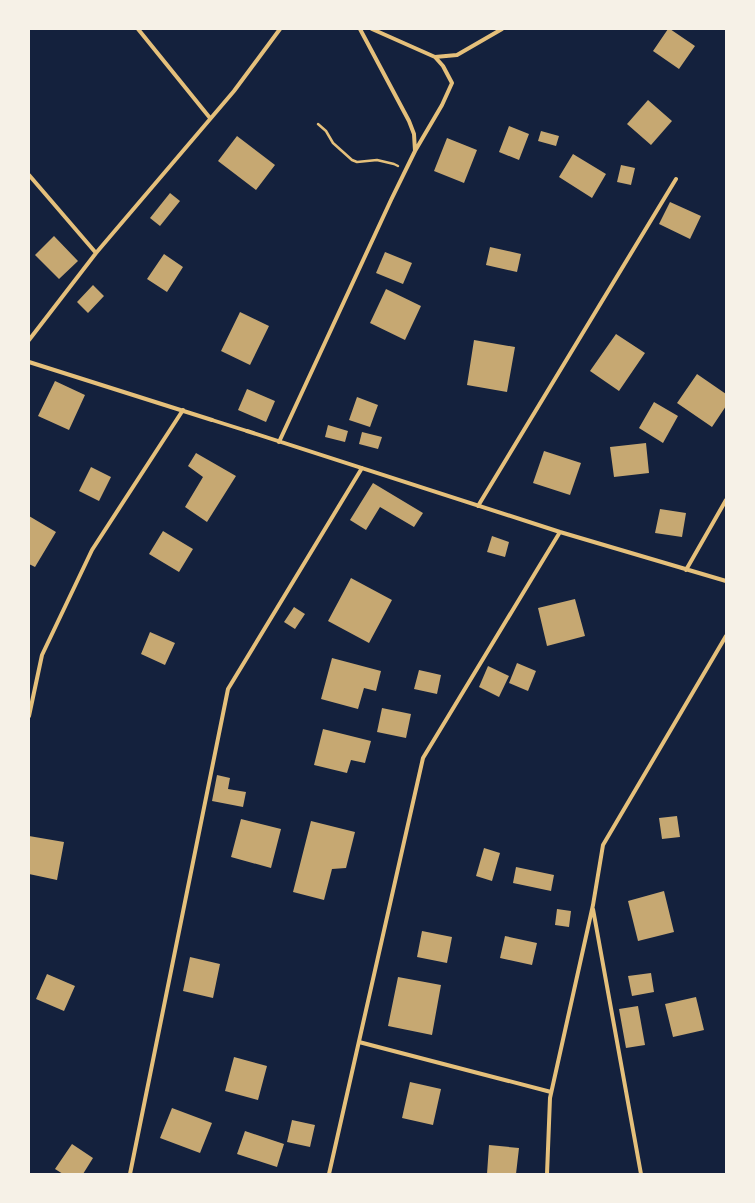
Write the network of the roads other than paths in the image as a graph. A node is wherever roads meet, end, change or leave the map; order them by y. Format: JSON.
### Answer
{"nodes":[{"id":1,"x":138,"y":29,"type":"edge"},
{"id":2,"x":280,"y":29,"type":"edge"},
{"id":3,"x":360,"y":29,"type":"edge"},
{"id":4,"x":372,"y":29,"type":"edge"},
{"id":5,"x":502,"y":29,"type":"edge"},
{"id":6,"x":435,"y":57,"type":"junction"},
{"id":7,"x":210,"y":118,"type":"junction"},
{"id":8,"x":415,"y":151,"type":"junction"},
{"id":9,"x":29,"y":175,"type":"edge"},
{"id":10,"x":676,"y":179,"type":"dead end"},
{"id":11,"x":96,"y":253,"type":"junction"},
{"id":12,"x":29,"y":340,"type":"edge"},
{"id":13,"x":29,"y":362,"type":"edge"},
{"id":14,"x":183,"y":410,"type":"junction"},
{"id":15,"x":212,"y":420,"type":"joint"},
{"id":16,"x":247,"y":432,"type":"joint"},
{"id":17,"x":279,"y":442,"type":"junction"},
{"id":18,"x":362,"y":468,"type":"junction"},
{"id":19,"x":726,"y":500,"type":"edge"},
{"id":20,"x":478,"y":506,"type":"junction"},
{"id":21,"x":560,"y":532,"type":"junction"},
{"id":22,"x":686,"y":570,"type":"junction"},
{"id":23,"x":726,"y":581,"type":"edge"},
{"id":24,"x":726,"y":636,"type":"edge"},
{"id":25,"x":29,"y":716,"type":"edge"},
{"id":26,"x":592,"y":905,"type":"junction"},
{"id":27,"x":359,"y":1042,"type":"junction"},
{"id":28,"x":551,"y":1092,"type":"junction"},
{"id":29,"x":130,"y":1174,"type":"edge"},
{"id":30,"x":329,"y":1174,"type":"edge"},
{"id":31,"x":547,"y":1174,"type":"edge"},
{"id":32,"x":641,"y":1174,"type":"edge"}],
"edges":[{"from":1,"to":7,"type":"street"},
{"from":2,"to":7,"type":"street"},
{"from":3,"to":8,"type":"street"},
{"from":4,"to":6,"type":"street"},
{"from":5,"to":6,"type":"street"},
{"from":6,"to":8,"type":"street"},
{"from":7,"to":11,"type":"street"},
{"from":8,"to":17,"type":"street"},
{"from":9,"to":11,"type":"street"},
{"from":10,"to":20,"type":"street"},
{"from":11,"to":12,"type":"street"},
{"from":13,"to":14,"type":"street"},
{"from":14,"to":15,"type":"street"},
{"from":14,"to":25,"type":"street"},
{"from":15,"to":16,"type":"street"},
{"from":16,"to":17,"type":"street"},
{"from":17,"to":18,"type":"street"},
{"from":18,"to":20,"type":"street"},
{"from":18,"to":29,"type":"street"},
{"from":19,"to":22,"type":"street"},
{"from":20,"to":21,"type":"street"},
{"from":21,"to":22,"type":"street"},
{"from":21,"to":27,"type":"street"},
{"from":22,"to":23,"type":"street"},
{"from":24,"to":26,"type":"street"},
{"from":26,"to":28,"type":"street"},
{"from":26,"to":32,"type":"street"},
{"from":27,"to":28,"type":"street"},
{"from":27,"to":30,"type":"street"},
{"from":28,"to":31,"type":"street"}]}
